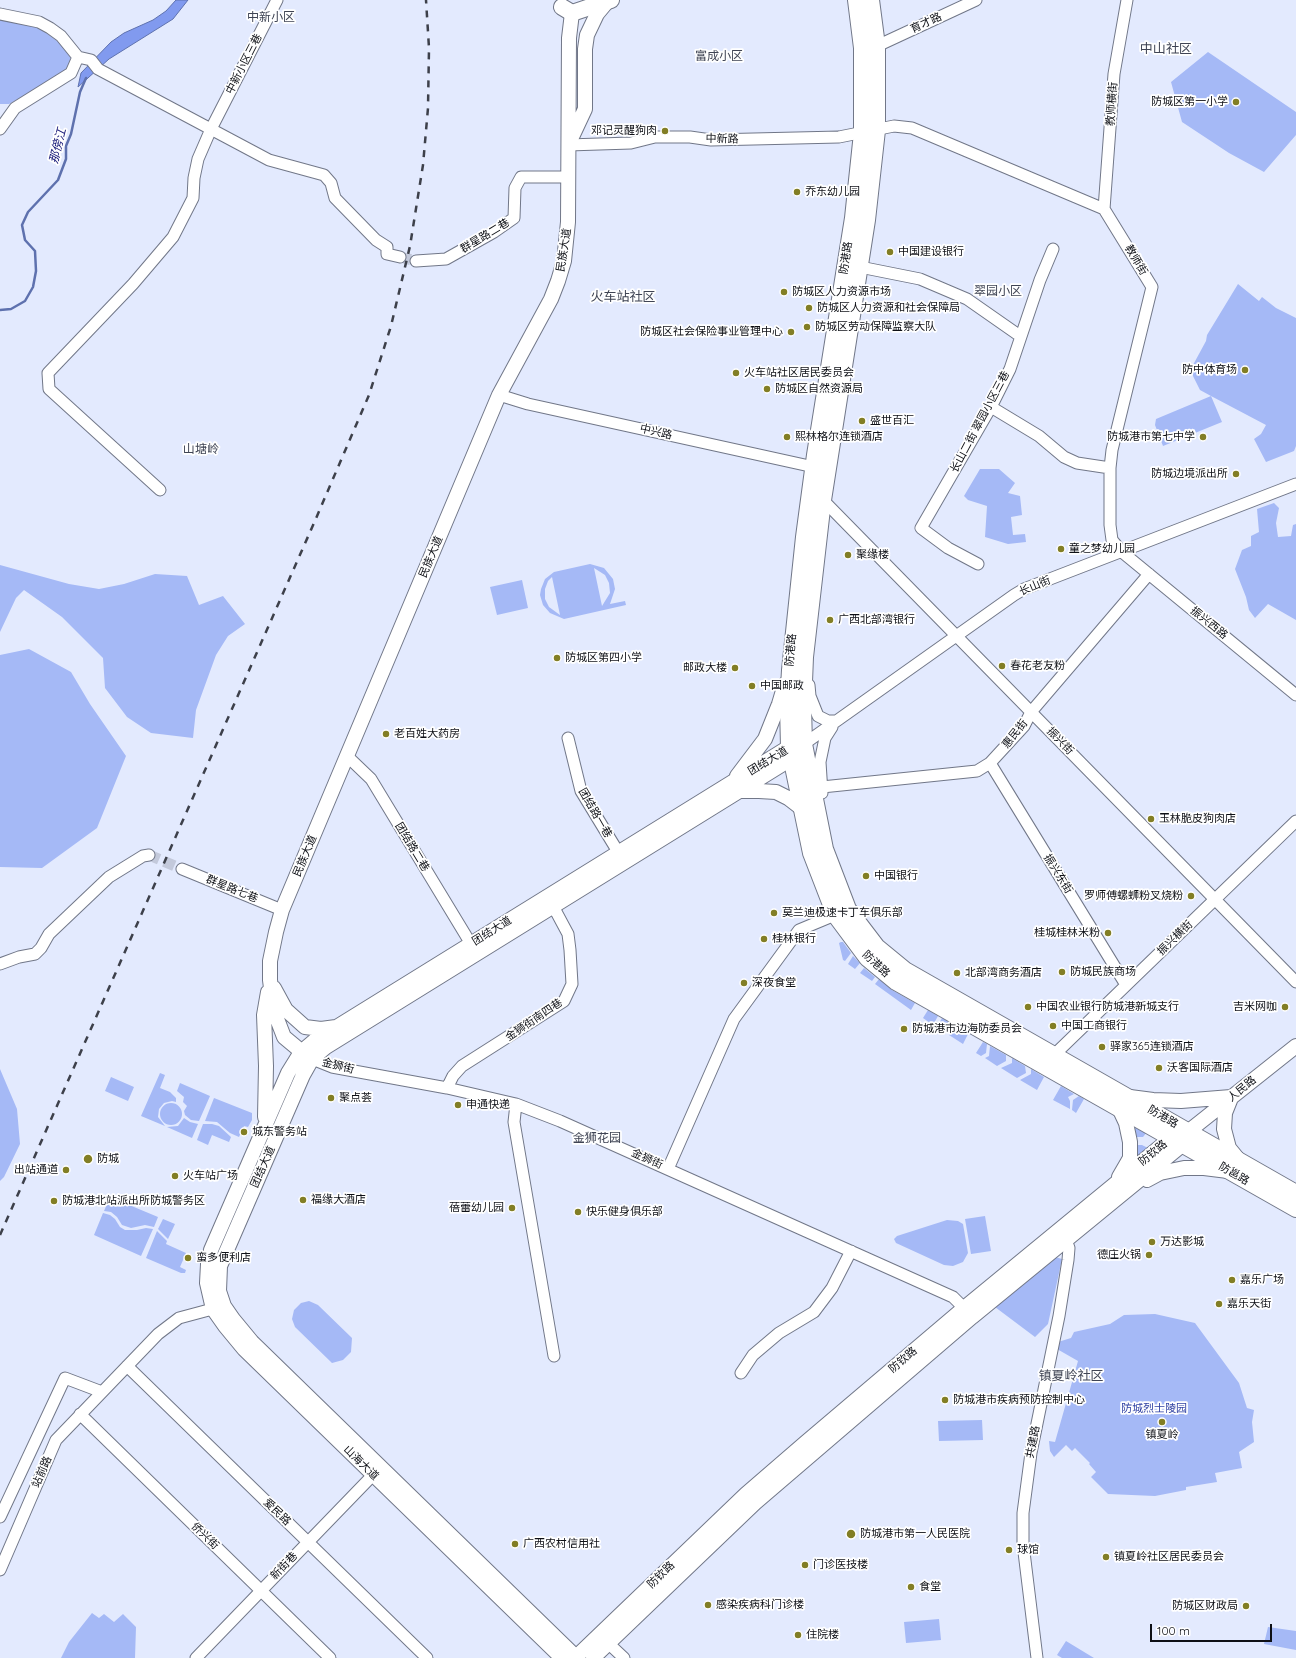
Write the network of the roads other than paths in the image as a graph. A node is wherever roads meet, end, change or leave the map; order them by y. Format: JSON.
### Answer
{"nodes":[{"id":1,"x":277,"y":0,"type":"edge"},
{"id":2,"x":856,"y":0,"type":"edge"},
{"id":3,"x":871,"y":0,"type":"edge"},
{"id":4,"x":976,"y":0,"type":"edge"},
{"id":5,"x":1127,"y":0,"type":"edge"},
{"id":6,"x":609,"y":1,"type":"edge"},
{"id":7,"x":570,"y":4,"type":"edge"},
{"id":8,"x":0,"y":14,"type":"edge"},
{"id":9,"x":877,"y":46,"type":"junction"},
{"id":10,"x":78,"y":57,"type":"junction"},
{"id":11,"x":0,"y":129,"type":"edge"},
{"id":12,"x":211,"y":129,"type":"junction"},
{"id":13,"x":870,"y":131,"type":"junction"},
{"id":14,"x":568,"y":145,"type":"junction"},
{"id":15,"x":568,"y":177,"type":"junction"},
{"id":16,"x":1104,"y":209,"type":"junction"},
{"id":17,"x":1053,"y":249,"type":"dead end"},
{"id":18,"x":400,"y":257,"type":"tunnel mouth"},
{"id":19,"x":416,"y":261,"type":"tunnel mouth"},
{"id":20,"x":860,"y":267,"type":"junction"},
{"id":21,"x":1020,"y":336,"type":"junction"},
{"id":22,"x":499,"y":395,"type":"junction"},
{"id":23,"x":991,"y":407,"type":"junction"},
{"id":24,"x":814,"y":467,"type":"junction"},
{"id":25,"x":1110,"y":468,"type":"junction"},
{"id":26,"x":1296,"y":484,"type":"edge"},
{"id":27,"x":160,"y":490,"type":"dead end"},
{"id":28,"x":823,"y":500,"type":"junction"},
{"id":29,"x":1122,"y":552,"type":"junction"},
{"id":30,"x":978,"y":564,"type":"dead end"},
{"id":31,"x":1149,"y":574,"type":"junction"},
{"id":32,"x":956,"y":636,"type":"junction"},
{"id":33,"x":805,"y":657,"type":"junction"},
{"id":34,"x":790,"y":670,"type":"junction"},
{"id":35,"x":1296,"y":695,"type":"edge"},
{"id":36,"x":1031,"y":712,"type":"junction"},
{"id":37,"x":836,"y":721,"type":"junction"},
{"id":38,"x":568,"y":738,"type":"dead end"},
{"id":39,"x":795,"y":750,"type":"junction"},
{"id":40,"x":347,"y":756,"type":"junction"},
{"id":41,"x":990,"y":763,"type":"junction"},
{"id":42,"x":735,"y":787,"type":"junction"},
{"id":43,"x":822,"y":787,"type":"junction"},
{"id":44,"x":801,"y":808,"type":"junction"},
{"id":45,"x":1296,"y":821,"type":"edge"},
{"id":46,"x":825,"y":849,"type":"junction"},
{"id":47,"x":149,"y":856,"type":"dead end"},
{"id":48,"x":622,"y":857,"type":"junction"},
{"id":49,"x":182,"y":869,"type":"tunnel mouth"},
{"id":50,"x":1215,"y":899,"type":"junction"},
{"id":51,"x":553,"y":906,"type":"junction"},
{"id":52,"x":282,"y":910,"type":"junction"},
{"id":53,"x":835,"y":915,"type":"junction"},
{"id":54,"x":471,"y":944,"type":"junction"},
{"id":55,"x":0,"y":964,"type":"edge"},
{"id":56,"x":270,"y":980,"type":"junction"},
{"id":57,"x":1296,"y":982,"type":"edge"},
{"id":58,"x":1126,"y":985,"type":"junction"},
{"id":59,"x":336,"y":1027,"type":"junction"},
{"id":60,"x":1296,"y":1046,"type":"edge"},
{"id":61,"x":1054,"y":1054,"type":"junction"},
{"id":62,"x":307,"y":1056,"type":"junction"},
{"id":63,"x":447,"y":1088,"type":"junction"},
{"id":64,"x":1232,"y":1097,"type":"junction"},
{"id":65,"x":1123,"y":1102,"type":"junction"},
{"id":66,"x":516,"y":1104,"type":"junction"},
{"id":67,"x":265,"y":1126,"type":"junction"},
{"id":68,"x":1181,"y":1138,"type":"junction"},
{"id":69,"x":1233,"y":1165,"type":"junction"},
{"id":70,"x":668,"y":1169,"type":"junction"},
{"id":71,"x":1120,"y":1188,"type":"junction"},
{"id":72,"x":1296,"y":1192,"type":"edge"},
{"id":73,"x":1296,"y":1209,"type":"edge"},
{"id":74,"x":1062,"y":1235,"type":"junction"},
{"id":75,"x":213,"y":1245,"type":"joint"},
{"id":76,"x":226,"y":1251,"type":"joint"},
{"id":77,"x":851,"y":1251,"type":"junction"},
{"id":78,"x":219,"y":1307,"type":"junction"},
{"id":79,"x":964,"y":1308,"type":"junction"},
{"id":80,"x":554,"y":1356,"type":"dead end"},
{"id":81,"x":127,"y":1366,"type":"junction"},
{"id":82,"x":741,"y":1372,"type":"dead end"},
{"id":83,"x":102,"y":1392,"type":"junction"},
{"id":84,"x":80,"y":1414,"type":"junction"},
{"id":85,"x":373,"y":1475,"type":"junction"},
{"id":86,"x":0,"y":1517,"type":"edge"},
{"id":87,"x":308,"y":1542,"type":"junction"},
{"id":88,"x":1,"y":1566,"type":"edge"},
{"id":89,"x":261,"y":1590,"type":"junction"},
{"id":90,"x":608,"y":1643,"type":"junction"},
{"id":91,"x":196,"y":1658,"type":"edge"},
{"id":92,"x":330,"y":1658,"type":"edge"},
{"id":93,"x":427,"y":1658,"type":"edge"},
{"id":94,"x":562,"y":1658,"type":"edge"},
{"id":95,"x":576,"y":1658,"type":"edge"},
{"id":96,"x":593,"y":1658,"type":"edge"},
{"id":97,"x":624,"y":1658,"type":"edge"},
{"id":98,"x":1037,"y":1658,"type":"edge"}],
"edges":[{"from":1,"to":12,"type":"street","name":"中新小区三巷"},
{"from":2,"to":13,"type":"highway","name":"防港路"},
{"from":3,"to":9,"type":"highway","name":"防港路"},
{"from":4,"to":9,"type":"street","name":"育才路"},
{"from":5,"to":16,"type":"street","name":"教师横街"},
{"from":6,"to":7,"type":"highway"},
{"from":6,"to":14,"type":"main road"},
{"from":7,"to":14,"type":"main road","name":"民族大道"},
{"from":8,"to":10,"type":"street"},
{"from":9,"to":13,"type":"highway","name":"防港路"},
{"from":10,"to":11,"type":"street"},
{"from":10,"to":12,"type":"street"},
{"from":12,"to":18,"type":"street"},
{"from":12,"to":27,"type":"street","name":"中新小区三巷"},
{"from":13,"to":14,"type":"street","name":"中新路"},
{"from":13,"to":16,"type":"street"},
{"from":13,"to":20,"type":"highway","name":"防港路"},
{"from":13,"to":24,"type":"highway","name":"防港路"},
{"from":14,"to":15,"type":"main road","name":"民族大道"},
{"from":15,"to":19,"type":"street","name":"群星路二巷"},
{"from":15,"to":22,"type":"main road","name":"民族大道"},
{"from":16,"to":25,"type":"street","name":"教师街"},
{"from":17,"to":21,"type":"street","name":"长山二街 翠园小区三巷"},
{"from":20,"to":21,"type":"street"},
{"from":20,"to":28,"type":"highway","name":"防港路"},
{"from":21,"to":23,"type":"street","name":"长山二街 翠园小区三巷"},
{"from":22,"to":24,"type":"street","name":"中兴路"},
{"from":22,"to":40,"type":"main road","name":"民族大道"},
{"from":23,"to":25,"type":"street"},
{"from":23,"to":30,"type":"street","name":"长山二街 翠园小区三巷"},
{"from":24,"to":34,"type":"highway","name":"防港路"},
{"from":25,"to":29,"type":"street","name":"教师街"},
{"from":26,"to":29,"type":"street","name":"长山街"},
{"from":28,"to":32,"type":"street","name":"振兴街"},
{"from":28,"to":33,"type":"highway","name":"防港路"},
{"from":29,"to":31,"type":"street","name":"振兴西路"},
{"from":29,"to":32,"type":"street","name":"长山街"},
{"from":31,"to":35,"type":"street","name":"振兴西路"},
{"from":31,"to":36,"type":"street","name":"惠民街"},
{"from":32,"to":36,"type":"street","name":"振兴街"},
{"from":32,"to":37,"type":"street","name":"长山街"},
{"from":33,"to":37,"type":"street"},
{"from":33,"to":39,"type":"highway","name":"防港路"},
{"from":34,"to":39,"type":"highway","name":"防港路"},
{"from":34,"to":42,"type":"main road"},
{"from":36,"to":41,"type":"street","name":"惠民街"},
{"from":36,"to":50,"type":"street","name":"振兴街"},
{"from":37,"to":39,"type":"street","name":"长山街"},
{"from":37,"to":43,"type":"street"},
{"from":38,"to":48,"type":"street","name":"团结路一巷"},
{"from":39,"to":42,"type":"main road","name":"团结大道"},
{"from":39,"to":44,"type":"highway","name":"防港路"},
{"from":39,"to":46,"type":"highway","name":"防港路"},
{"from":40,"to":52,"type":"main road","name":"民族大道"},
{"from":40,"to":54,"type":"street","name":"团结路二巷"},
{"from":41,"to":43,"type":"street","name":"惠民街"},
{"from":41,"to":58,"type":"street","name":"振兴东街"},
{"from":42,"to":44,"type":"main road"},
{"from":42,"to":48,"type":"main road","name":"团结大道"},
{"from":43,"to":46,"type":"street"},
{"from":44,"to":53,"type":"highway","name":"防港路"},
{"from":45,"to":50,"type":"street","name":"振兴横街"},
{"from":46,"to":61,"type":"highway","name":"防港路"},
{"from":47,"to":55,"type":"street"},
{"from":48,"to":51,"type":"main road","name":"团结大道"},
{"from":48,"to":54,"type":"main road","name":"团结大道"},
{"from":49,"to":52,"type":"street","name":"群星路七巷"},
{"from":50,"to":57,"type":"street","name":"振兴街"},
{"from":50,"to":58,"type":"street","name":"振兴横街"},
{"from":51,"to":62,"type":"main road","name":"团结大道"},
{"from":51,"to":63,"type":"street","name":"金狮街南四巷"},
{"from":52,"to":56,"type":"main road","name":"民族大道"},
{"from":53,"to":65,"type":"highway","name":"防港路"},
{"from":53,"to":70,"type":"street"},
{"from":54,"to":59,"type":"main road","name":"团结大道"},
{"from":56,"to":59,"type":"main road"},
{"from":56,"to":62,"type":"main road","name":"民族大道"},
{"from":56,"to":67,"type":"main road"},
{"from":58,"to":61,"type":"street","name":"振兴横街"},
{"from":59,"to":62,"type":"main road","name":"团结大道"},
{"from":60,"to":64,"type":"main road","name":"人民路"},
{"from":61,"to":65,"type":"highway","name":"防港路"},
{"from":62,"to":63,"type":"street","name":"金狮街"},
{"from":62,"to":67,"type":"main road","name":"团结大道"},
{"from":62,"to":76,"type":"main road","name":"团结大道"},
{"from":63,"to":66,"type":"street","name":"金狮街"},
{"from":64,"to":65,"type":"main road"},
{"from":64,"to":68,"type":"main road","name":"人民路"},
{"from":64,"to":69,"type":"main road"},
{"from":65,"to":68,"type":"highway","name":"防港路"},
{"from":65,"to":71,"type":"main road"},
{"from":66,"to":70,"type":"street","name":"金狮街"},
{"from":66,"to":80,"type":"street"},
{"from":67,"to":75,"type":"main road","name":"团结大道"},
{"from":68,"to":69,"type":"highway","name":"防邕路"},
{"from":68,"to":71,"type":"main road","name":"防钦路"},
{"from":69,"to":71,"type":"main road"},
{"from":69,"to":72,"type":"highway","name":"防邕路"},
{"from":69,"to":73,"type":"highway","name":"防邕路"},
{"from":70,"to":77,"type":"street","name":"金狮街"},
{"from":71,"to":74,"type":"main road","name":"防钦路"},
{"from":74,"to":79,"type":"main road","name":"防钦路"},
{"from":74,"to":90,"type":"main road","name":"防钦路"},
{"from":74,"to":98,"type":"street","name":"共建路"},
{"from":75,"to":78,"type":"main road","name":"山海大道"},
{"from":76,"to":78,"type":"main road","name":"山海大道"},
{"from":77,"to":79,"type":"street","name":"金狮街"},
{"from":77,"to":82,"type":"street"},
{"from":78,"to":81,"type":"street","name":"站前路"},
{"from":78,"to":85,"type":"main road","name":"山海大道"},
{"from":78,"to":95,"type":"main road","name":"山海大道"},
{"from":79,"to":95,"type":"main road","name":"防钦路"},
{"from":81,"to":83,"type":"street","name":"站前路"},
{"from":81,"to":87,"type":"street","name":"爱民路"},
{"from":83,"to":84,"type":"street","name":"站前路"},
{"from":83,"to":86,"type":"street","name":"站前路"},
{"from":84,"to":88,"type":"street","name":"站前路"},
{"from":84,"to":89,"type":"street","name":"侨兴街"},
{"from":85,"to":87,"type":"street","name":"新街巷"},
{"from":85,"to":94,"type":"main road","name":"山海大道"},
{"from":87,"to":89,"type":"street","name":"新街巷"},
{"from":87,"to":93,"type":"street","name":"爱民路"},
{"from":89,"to":91,"type":"street","name":"新街巷"},
{"from":89,"to":92,"type":"street","name":"侨兴街"},
{"from":90,"to":96,"type":"main road","name":"防钦路"},
{"from":90,"to":97,"type":"street"}]}
